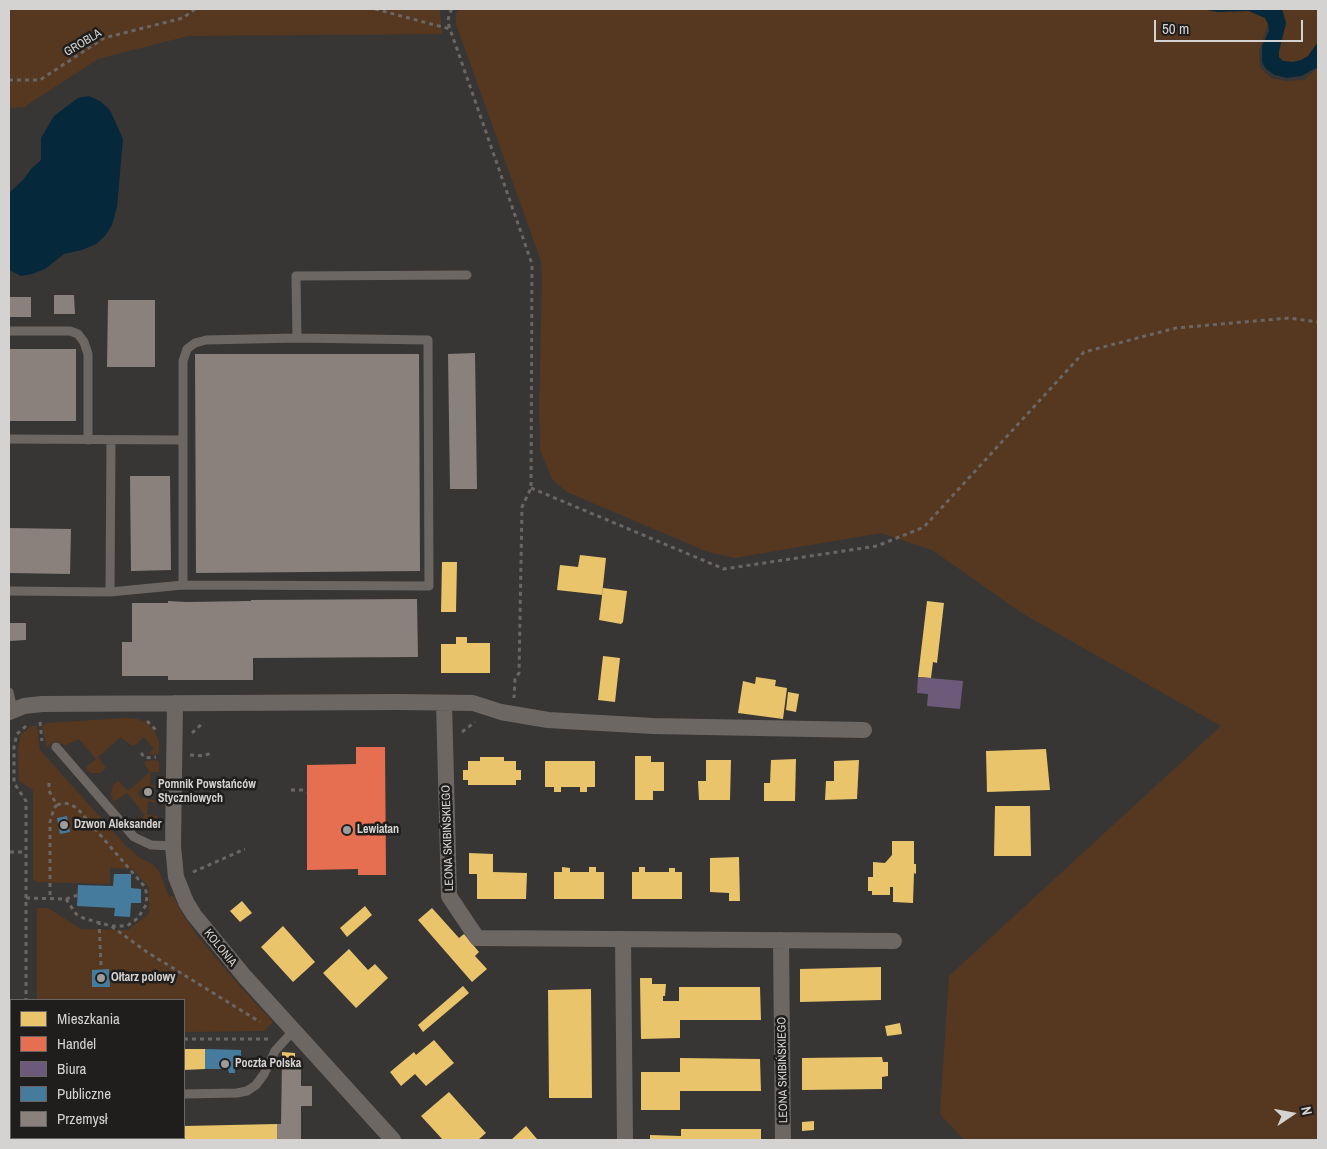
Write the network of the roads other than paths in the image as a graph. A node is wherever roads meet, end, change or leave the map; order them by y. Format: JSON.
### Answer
{"nodes":[{"id":1,"x":467,"y":275,"type":"dead end"},
{"id":2,"x":9,"y":331,"type":"edge"},
{"id":3,"x":297,"y":338,"type":"junction"},
{"id":4,"x":9,"y":439,"type":"edge"},
{"id":5,"x":88,"y":440,"type":"junction"},
{"id":6,"x":111,"y":440,"type":"junction"},
{"id":7,"x":182,"y":440,"type":"junction"},
{"id":8,"x":183,"y":585,"type":"junction"},
{"id":9,"x":9,"y":591,"type":"edge"},
{"id":10,"x":110,"y":592,"type":"junction"},
{"id":11,"x":9,"y":692,"type":"edge"},
{"id":12,"x":175,"y":703,"type":"junction"},
{"id":13,"x":444,"y":703,"type":"junction"},
{"id":14,"x":11,"y":711,"type":"edge"},
{"id":15,"x":864,"y":730,"type":"dead end"},
{"id":16,"x":56,"y":746,"type":"dead end"},
{"id":17,"x":173,"y":846,"type":"junction"},
{"id":18,"x":624,"y":939,"type":"junction"},
{"id":19,"x":781,"y":940,"type":"junction"},
{"id":20,"x":894,"y":941,"type":"dead end"},
{"id":21,"x":289,"y":1035,"type":"junction"},
{"id":22,"x":185,"y":1094,"type":"edge"},
{"id":23,"x":393,"y":1140,"type":"edge"},
{"id":24,"x":625,"y":1140,"type":"edge"},
{"id":25,"x":784,"y":1140,"type":"edge"}],
"edges":[{"from":1,"to":3,"type":"lane"},
{"from":2,"to":5,"type":"lane"},
{"from":3,"to":7,"type":"lane"},
{"from":3,"to":8,"type":"lane"},
{"from":4,"to":5,"type":"lane"},
{"from":5,"to":6,"type":"lane"},
{"from":6,"to":7,"type":"lane"},
{"from":6,"to":10,"type":"lane"},
{"from":7,"to":8,"type":"lane"},
{"from":8,"to":10,"type":"lane"},
{"from":9,"to":10,"type":"lane"},
{"from":11,"to":14,"type":"lane"},
{"from":12,"to":13,"type":"street"},
{"from":12,"to":14,"type":"street"},
{"from":12,"to":17,"type":"street","name":"KOLONIA"},
{"from":13,"to":15,"type":"street"},
{"from":13,"to":18,"type":"street","name":"LEONA SKIBIŃSKIEGO"},
{"from":16,"to":17,"type":"lane"},
{"from":17,"to":21,"type":"street","name":"KOLONIA"},
{"from":18,"to":19,"type":"street","name":"LEONA SKIBIŃSKIEGO"},
{"from":18,"to":24,"type":"street"},
{"from":19,"to":20,"type":"street","name":"LEONA SKIBIŃSKIEGO"},
{"from":19,"to":25,"type":"street","name":"LEONA SKIBIŃSKIEGO"},
{"from":21,"to":22,"type":"lane"},
{"from":21,"to":23,"type":"street","name":"KOLONIA"}]}
